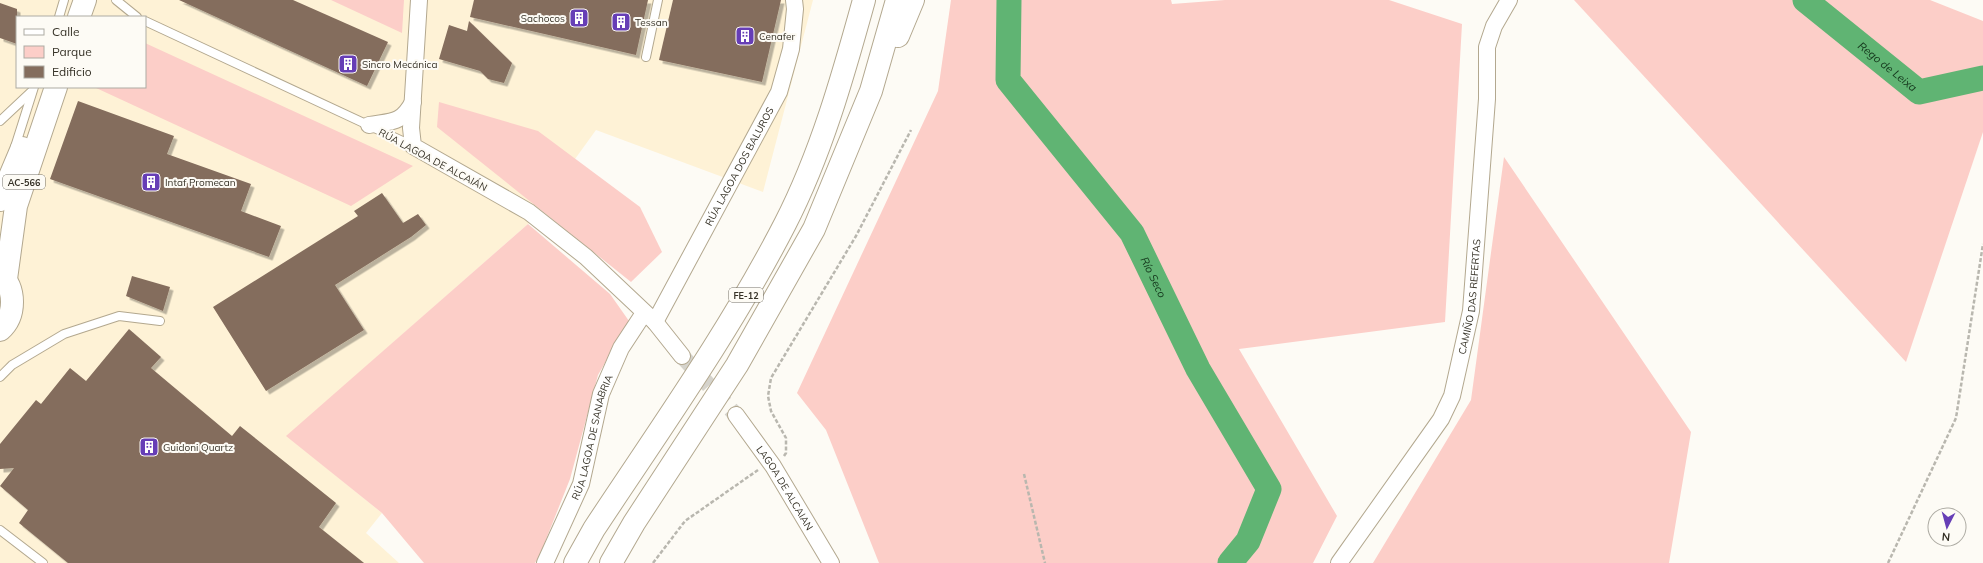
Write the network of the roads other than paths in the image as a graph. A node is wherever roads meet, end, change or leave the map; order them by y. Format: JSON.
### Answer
{"nodes":[{"id":1,"x":64,"y":0,"type":"edge"},
{"id":2,"x":74,"y":0,"type":"edge"},
{"id":3,"x":85,"y":0,"type":"edge"},
{"id":4,"x":116,"y":0,"type":"edge"},
{"id":5,"x":419,"y":0,"type":"edge"},
{"id":6,"x":658,"y":0,"type":"edge"},
{"id":7,"x":794,"y":0,"type":"edge"},
{"id":8,"x":850,"y":0,"type":"edge"},
{"id":9,"x":864,"y":0,"type":"edge"},
{"id":10,"x":897,"y":0,"type":"edge"},
{"id":11,"x":913,"y":0,"type":"edge"},
{"id":12,"x":1509,"y":0,"type":"edge"},
{"id":13,"x":59,"y":16,"type":"edge"},
{"id":14,"x":69,"y":16,"type":"edge"},
{"id":15,"x":79,"y":16,"type":"edge"},
{"id":16,"x":136,"y":16,"type":"edge"},
{"id":17,"x":146,"y":21,"type":"edge"},
{"id":18,"x":646,"y":57,"type":"dead end"},
{"id":19,"x":842,"y":79,"type":"junction"},
{"id":20,"x":38,"y":88,"type":"edge"},
{"id":21,"x":56,"y":88,"type":"edge"},
{"id":22,"x":872,"y":91,"type":"junction"},
{"id":23,"x":414,"y":101,"type":"junction"},
{"id":24,"x":0,"y":121,"type":"edge"},
{"id":25,"x":369,"y":125,"type":"junction"},
{"id":26,"x":413,"y":146,"type":"junction"},
{"id":27,"x":0,"y":195,"type":"edge"},
{"id":28,"x":29,"y":195,"type":"dead end"},
{"id":29,"x":0,"y":200,"type":"edge"},
{"id":30,"x":12,"y":234,"type":"junction"},
{"id":31,"x":3,"y":277,"type":"edge"},
{"id":32,"x":649,"y":318,"type":"junction"},
{"id":33,"x":160,"y":321,"type":"dead end"},
{"id":34,"x":0,"y":330,"type":"edge"},
{"id":35,"x":682,"y":356,"type":"tunnel mouth"},
{"id":36,"x":0,"y":377,"type":"edge"},
{"id":37,"x":736,"y":415,"type":"tunnel mouth"},
{"id":38,"x":0,"y":530,"type":"edge"},
{"id":39,"x":43,"y":563,"type":"edge"},
{"id":40,"x":545,"y":563,"type":"edge"},
{"id":41,"x":575,"y":563,"type":"edge"},
{"id":42,"x":611,"y":563,"type":"edge"},
{"id":43,"x":831,"y":563,"type":"edge"},
{"id":44,"x":1339,"y":563,"type":"edge"}],
"edges":[{"from":1,"to":13,"type":"lane"},
{"from":2,"to":14,"type":"main road"},
{"from":3,"to":15,"type":"main road"},
{"from":4,"to":16,"type":"lane"},
{"from":5,"to":23,"type":"street"},
{"from":6,"to":18,"type":"lane"},
{"from":7,"to":32,"type":"street","name":"RÚA LAGOA DOS BALUROS"},
{"from":8,"to":19,"type":"main road"},
{"from":9,"to":19,"type":"main road","number":"FE-12"},
{"from":10,"to":22,"type":"main road","number":"FE-12"},
{"from":11,"to":22,"type":"main road"},
{"from":12,"to":44,"type":"street","name":"CAMIÑO DAS REFERTAS"},
{"from":17,"to":25,"type":"lane","name":"RÚA LAGOA DE ALCAIÁN"},
{"from":19,"to":41,"type":"main road","number":"FE-12"},
{"from":20,"to":24,"type":"lane"},
{"from":20,"to":27,"type":"lane"},
{"from":20,"to":29,"type":"main road","number":"AC-566"},
{"from":21,"to":30,"type":"main road","number":"AC-566"},
{"from":22,"to":42,"type":"main road","number":"FE-12"},
{"from":23,"to":25,"type":"street"},
{"from":23,"to":26,"type":"street"},
{"from":25,"to":26,"type":"lane","name":"RÚA LAGOA DE ALCAIÁN"},
{"from":26,"to":32,"type":"street","name":"RÚA LAGOA DE ALCAIÁN"},
{"from":28,"to":30,"type":"lane"},
{"from":30,"to":31,"type":"main road","number":"AC-566"},
{"from":31,"to":34,"type":"main road","number":"AC-566"},
{"from":32,"to":35,"type":"street","name":"RÚA LAGOA DE ALCAIÁN"},
{"from":32,"to":40,"type":"street","name":"RÚA LAGOA DE SANABRIA"},
{"from":33,"to":36,"type":"lane"},
{"from":37,"to":43,"type":"street","name":"LAGOA DE ALCAIAN"},
{"from":38,"to":39,"type":"lane"}]}
